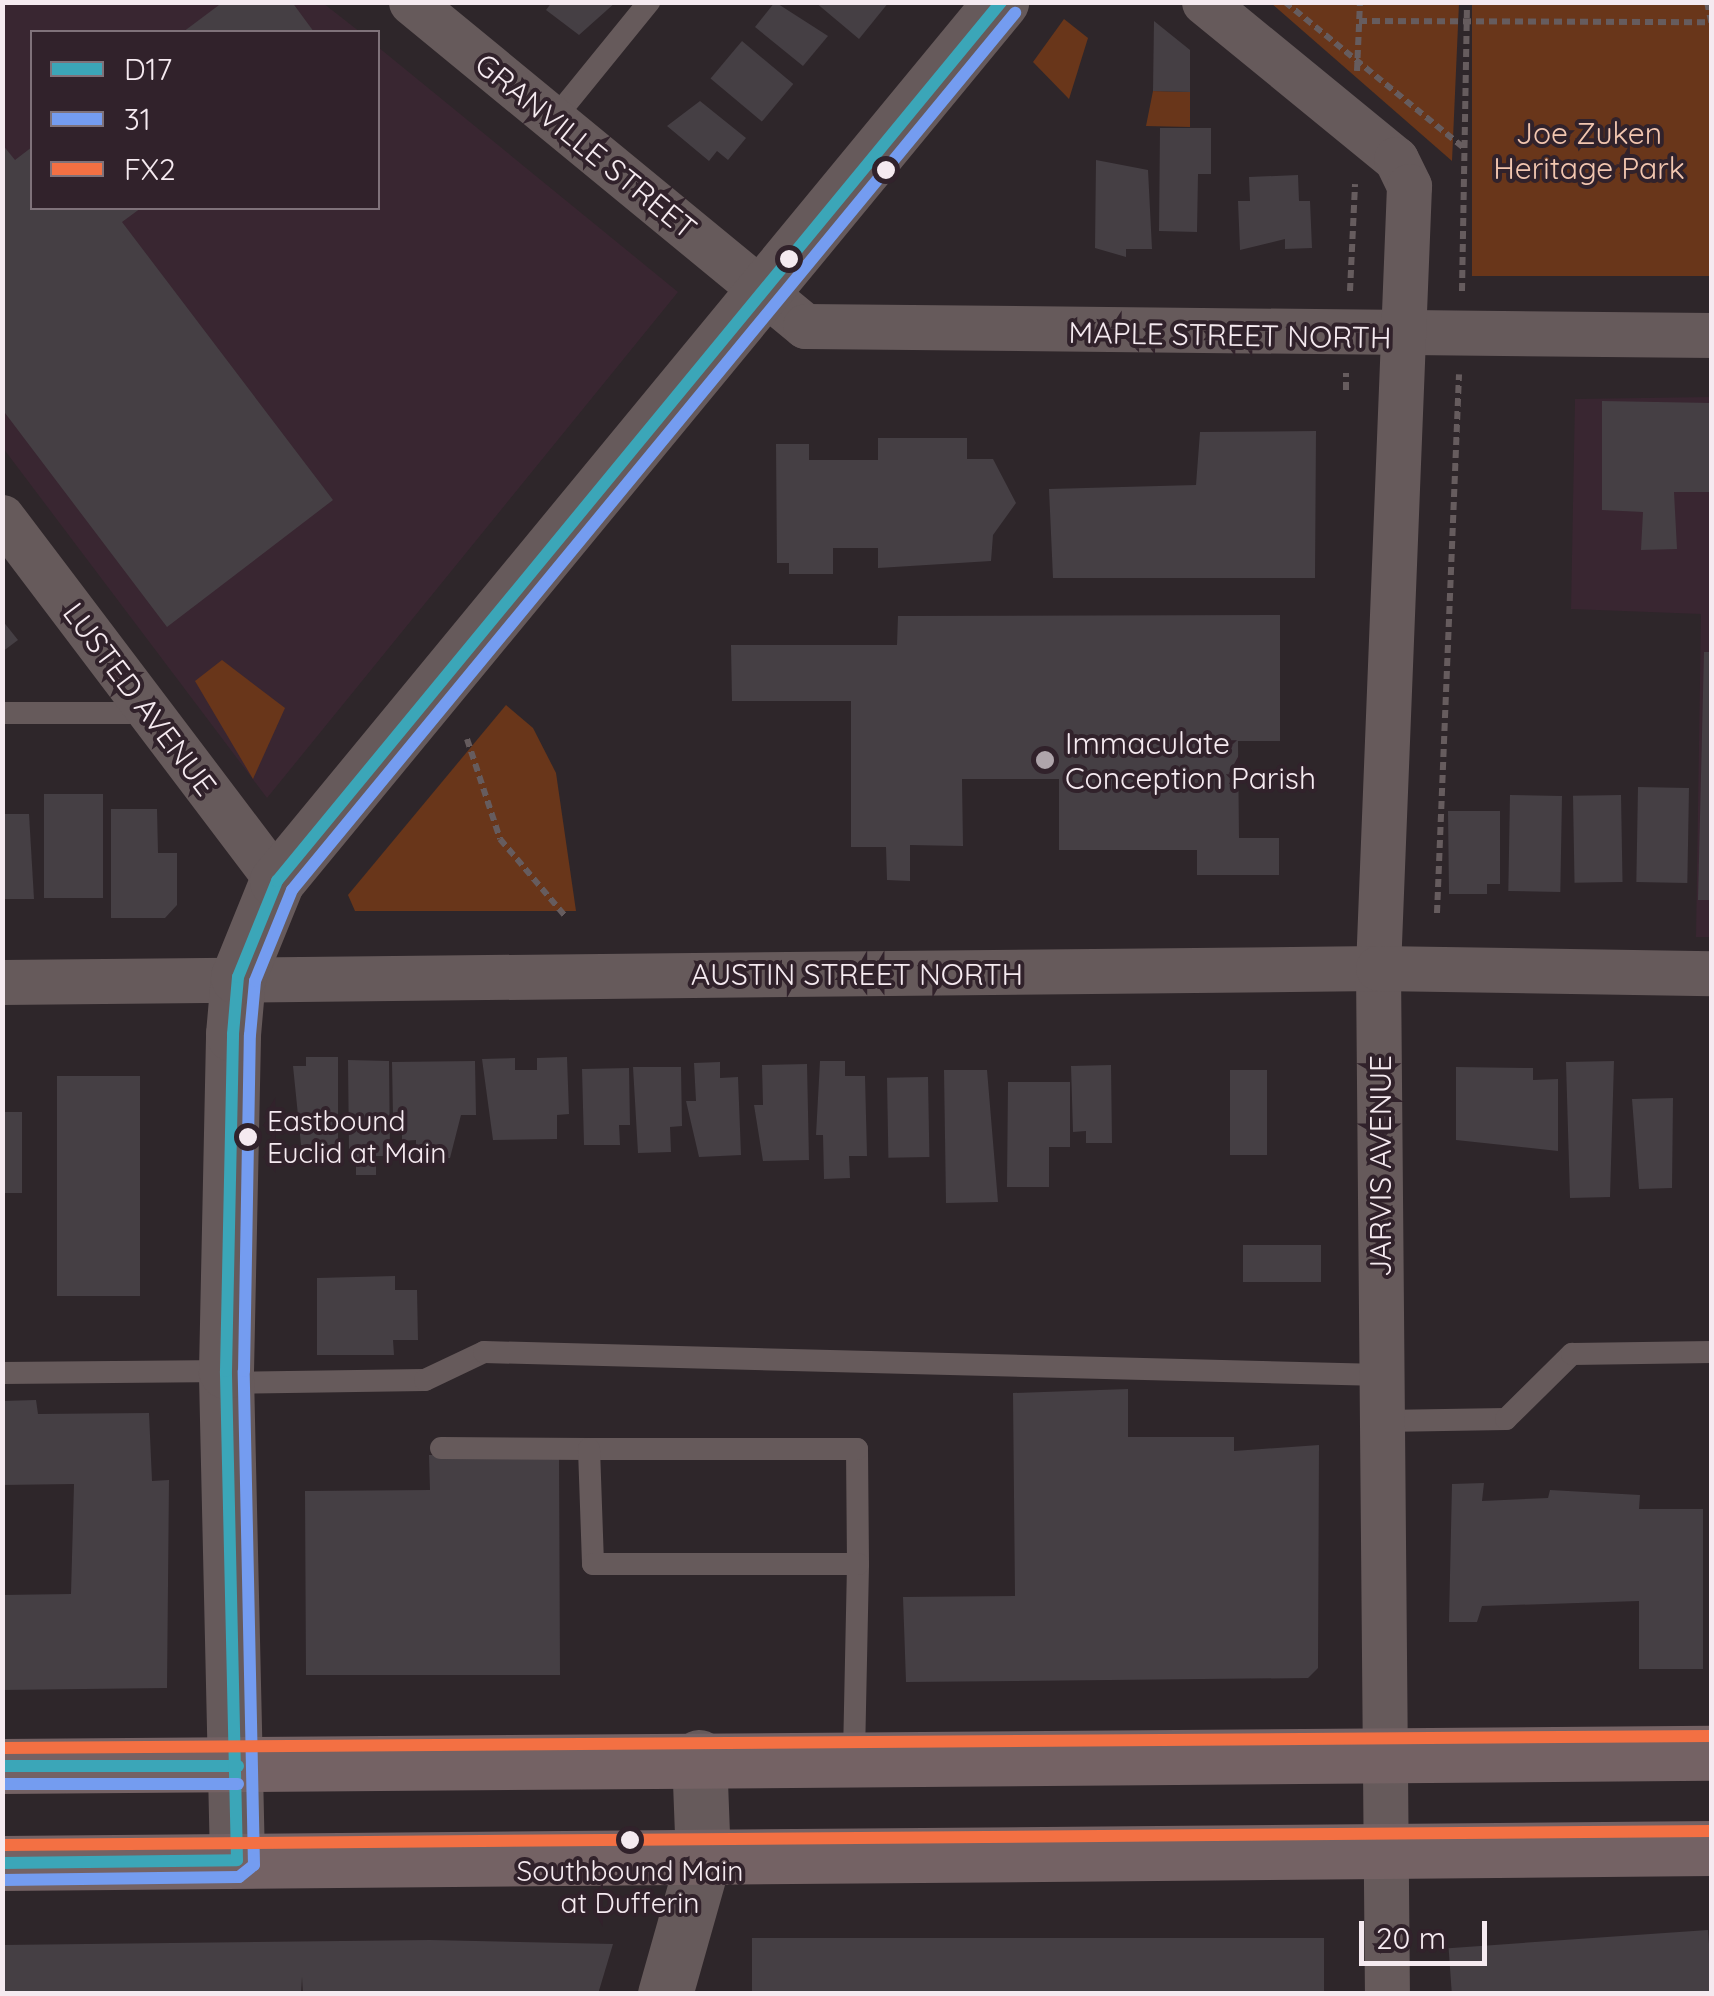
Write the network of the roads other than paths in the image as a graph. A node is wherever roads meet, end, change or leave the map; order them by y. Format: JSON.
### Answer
{"nodes":[{"id":1,"x":411,"y":2,"type":"edge"},
{"id":2,"x":649,"y":2,"type":"edge"},
{"id":3,"x":1001,"y":2,"type":"edge"},
{"id":4,"x":1204,"y":2,"type":"edge"},
{"id":5,"x":554,"y":119,"type":"junction"},
{"id":6,"x":759,"y":292,"type":"junction"},
{"id":7,"x":1712,"y":335,"type":"edge"},
{"id":8,"x":1401,"y":338,"type":"junction"},
{"id":9,"x":2,"y":517,"type":"edge"},
{"id":10,"x":2,"y":713,"type":"edge"},
{"id":11,"x":150,"y":714,"type":"junction"},
{"id":12,"x":277,"y":881,"type":"junction"},
{"id":13,"x":1378,"y":968,"type":"junction"},
{"id":14,"x":1712,"y":974,"type":"edge"},
{"id":15,"x":238,"y":977,"type":"junction"},
{"id":16,"x":2,"y":982,"type":"edge"},
{"id":17,"x":1712,"y":1352,"type":"edge"},
{"id":18,"x":2,"y":1373,"type":"edge"},
{"id":19,"x":1382,"y":1375,"type":"junction"},
{"id":20,"x":227,"y":1377,"type":"junction"},
{"id":21,"x":1382,"y":1421,"type":"junction"},
{"id":22,"x":441,"y":1448,"type":"dead end"},
{"id":23,"x":589,"y":1450,"type":"junction"},
{"id":24,"x":858,"y":1564,"type":"junction"},
{"id":25,"x":1712,"y":1753,"type":"edge"},
{"id":26,"x":1378,"y":1754,"type":"junction"},
{"id":27,"x":854,"y":1756,"type":"junction"},
{"id":28,"x":698,"y":1757,"type":"junction"},
{"id":29,"x":2,"y":1766,"type":"edge"},
{"id":30,"x":238,"y":1766,"type":"junction"},
{"id":31,"x":1712,"y":1848,"type":"edge"},
{"id":32,"x":1384,"y":1850,"type":"junction"},
{"id":33,"x":238,"y":1860,"type":"junction"},
{"id":34,"x":703,"y":1860,"type":"junction"},
{"id":35,"x":2,"y":1863,"type":"edge"},
{"id":36,"x":665,"y":1994,"type":"edge"},
{"id":37,"x":1387,"y":1994,"type":"edge"}],
"edges":[{"from":1,"to":5,"type":"street","name":"GRANVILLE STREET"},
{"from":2,"to":5,"type":"lane"},
{"from":3,"to":6,"type":"street"},
{"from":4,"to":8,"type":"street","name":"JARVIS AVENUE"},
{"from":5,"to":6,"type":"street","name":"GRANVILLE STREET"},
{"from":6,"to":8,"type":"street","name":"MAPLE STREET NORTH"},
{"from":6,"to":12,"type":"street"},
{"from":7,"to":8,"type":"street","name":"MAPLE STREET NORTH"},
{"from":8,"to":13,"type":"street","name":"JARVIS AVENUE"},
{"from":9,"to":11,"type":"street","name":"LUSTED AVENUE"},
{"from":10,"to":11,"type":"lane"},
{"from":11,"to":12,"type":"street","name":"LUSTED AVENUE"},
{"from":12,"to":15,"type":"street"},
{"from":13,"to":14,"type":"street","name":"AUSTIN STREET NORTH"},
{"from":13,"to":15,"type":"street","name":"AUSTIN STREET NORTH"},
{"from":13,"to":19,"type":"street","name":"JARVIS AVENUE"},
{"from":15,"to":16,"type":"street","name":"AUSTIN STREET NORTH"},
{"from":15,"to":20,"type":"street"},
{"from":17,"to":21,"type":"lane"},
{"from":18,"to":20,"type":"lane"},
{"from":19,"to":20,"type":"lane"},
{"from":19,"to":21,"type":"street","name":"JARVIS AVENUE"},
{"from":20,"to":30,"type":"street"},
{"from":21,"to":26,"type":"street","name":"JARVIS AVENUE"},
{"from":22,"to":23,"type":"lane"},
{"from":23,"to":24,"type":"lane"},
{"from":23,"to":24,"type":"lane"},
{"from":24,"to":27,"type":"lane"},
{"from":25,"to":26,"type":"main road"},
{"from":26,"to":27,"type":"main road"},
{"from":26,"to":32,"type":"street","name":"JARVIS AVENUE"},
{"from":27,"to":28,"type":"main road"},
{"from":28,"to":30,"type":"main road"},
{"from":28,"to":34,"type":"street"},
{"from":29,"to":30,"type":"main road"},
{"from":30,"to":33,"type":"street"},
{"from":31,"to":32,"type":"main road"},
{"from":32,"to":34,"type":"main road"},
{"from":32,"to":37,"type":"street","name":"JARVIS AVENUE"},
{"from":33,"to":34,"type":"main road"},
{"from":33,"to":35,"type":"main road"},
{"from":34,"to":36,"type":"street"}]}
